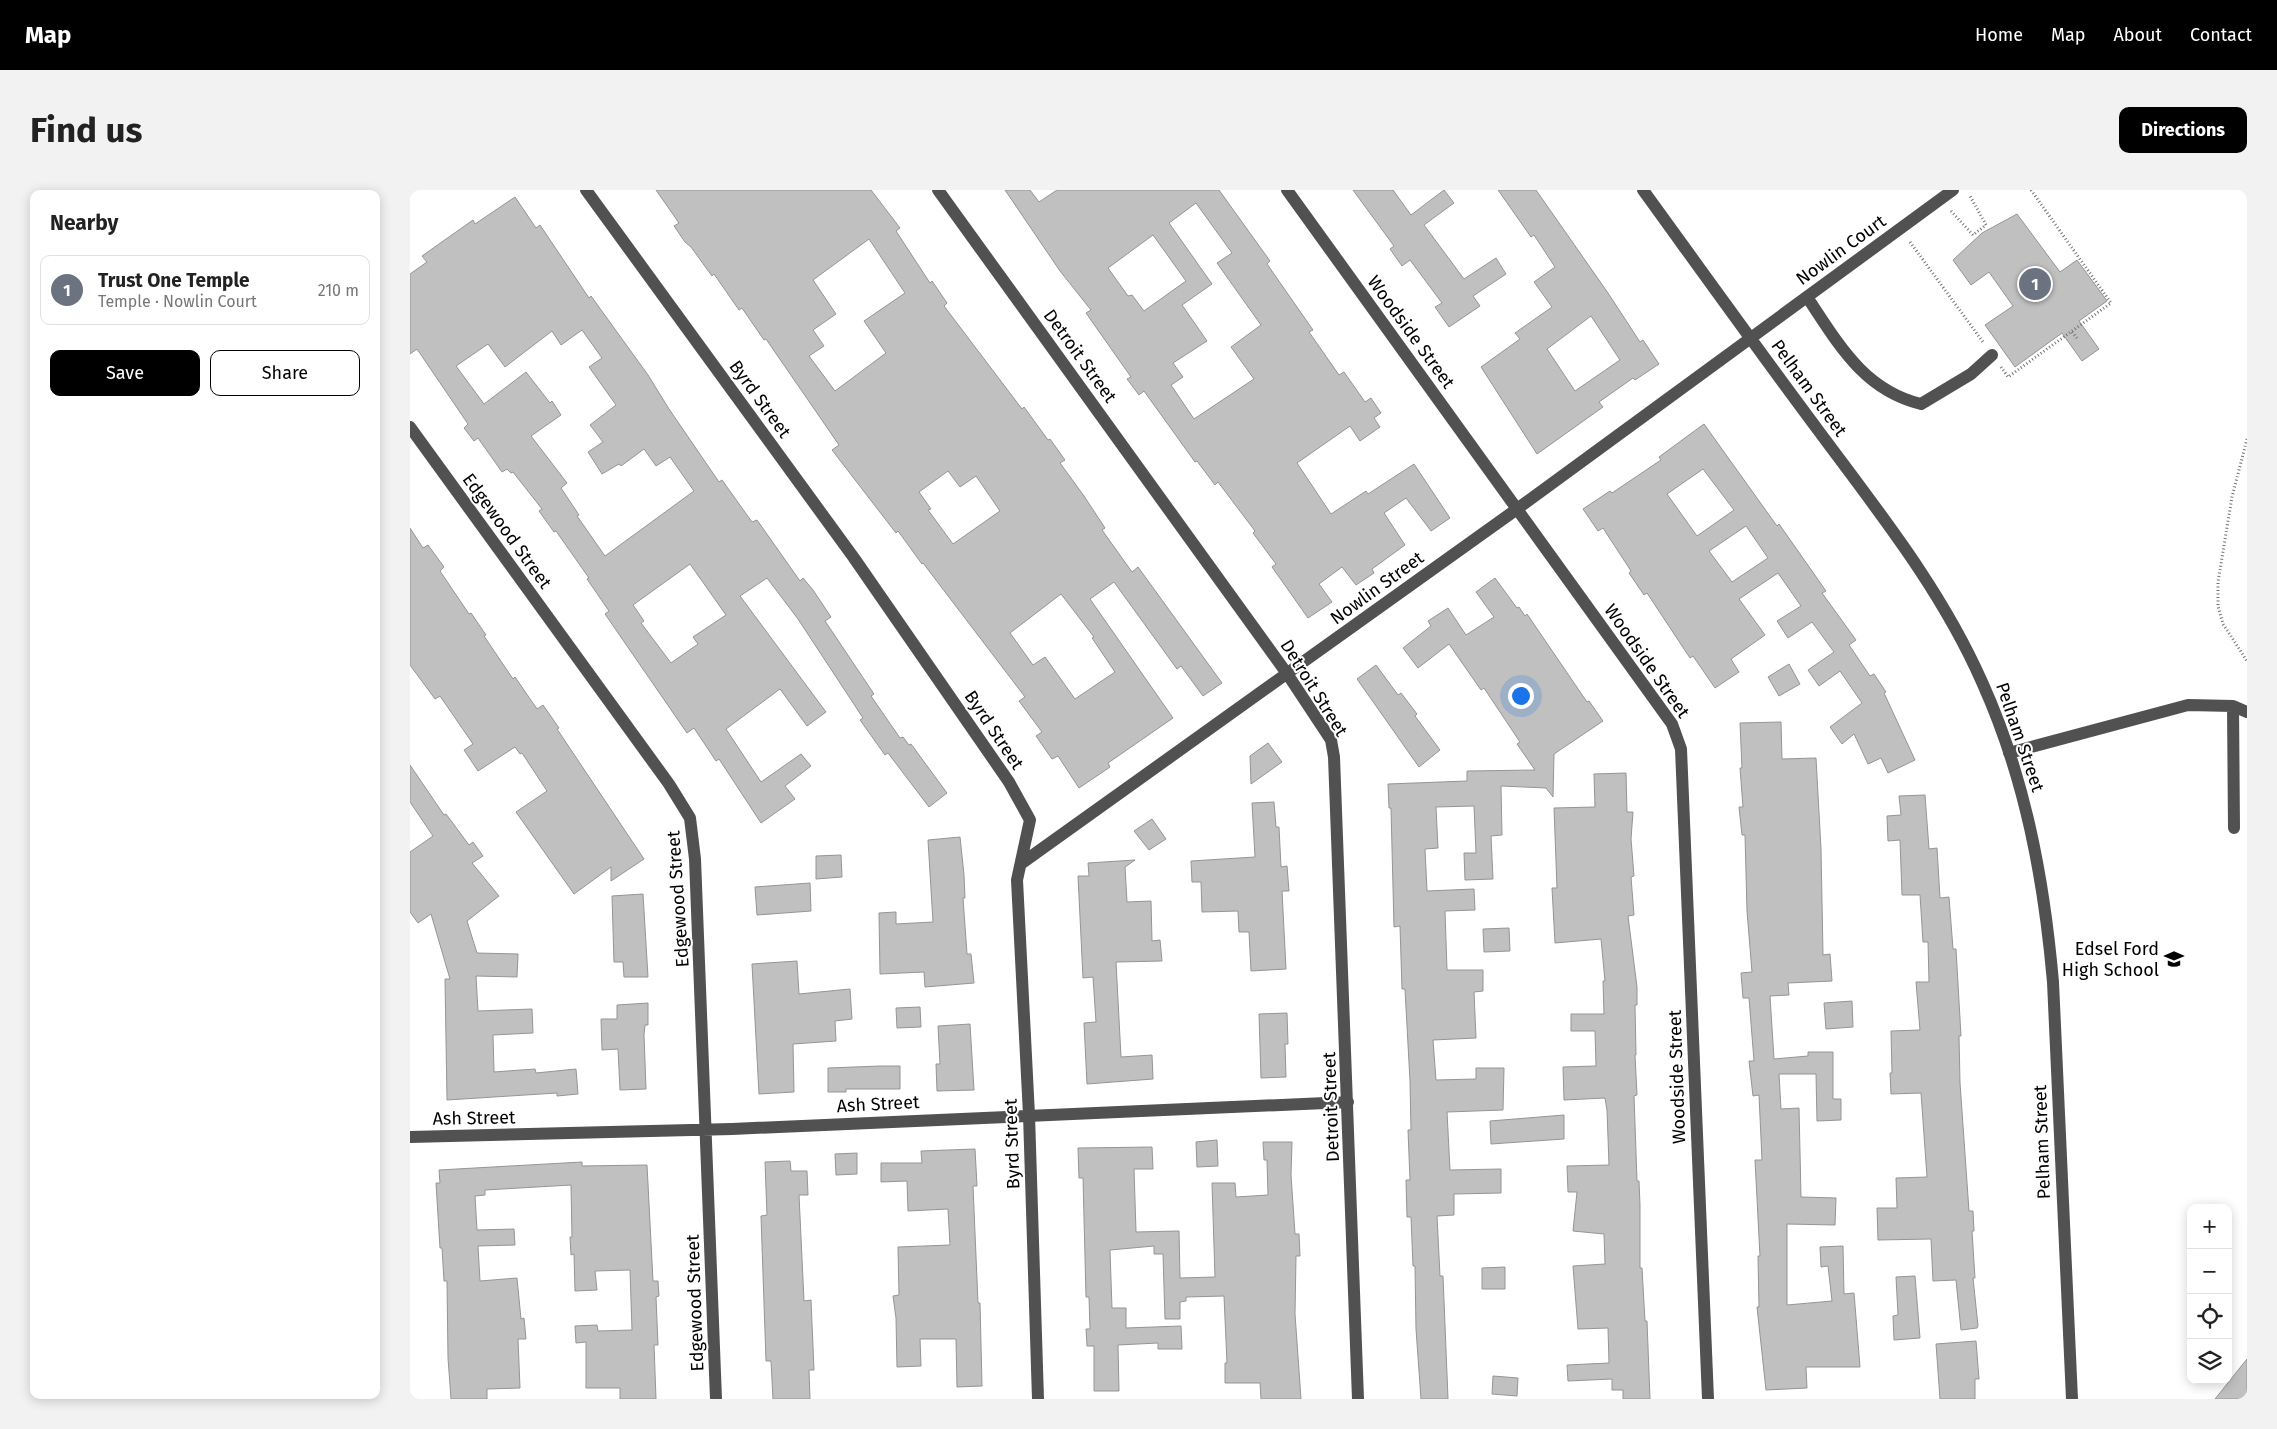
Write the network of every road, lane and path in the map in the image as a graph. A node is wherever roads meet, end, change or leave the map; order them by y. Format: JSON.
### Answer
{"nodes":[{"id":1,"x":586,"y":190,"type":"edge"},
{"id":2,"x":938,"y":190,"type":"edge"},
{"id":3,"x":1287,"y":190,"type":"edge"},
{"id":4,"x":1644,"y":190,"type":"edge"},
{"id":5,"x":1953,"y":190,"type":"edge"},
{"id":6,"x":2031,"y":190,"type":"edge"},
{"id":7,"x":1970,"y":196,"type":"dead end"},
{"id":8,"x":1950,"y":210,"type":"dead end"},
{"id":9,"x":1910,"y":241,"type":"dead end"},
{"id":10,"x":1807,"y":297,"type":"junction"},
{"id":11,"x":2072,"y":332,"type":"junction"},
{"id":12,"x":1750,"y":337,"type":"junction"},
{"id":13,"x":2077,"y":338,"type":"dead end"},
{"id":14,"x":1992,"y":355,"type":"junction"},
{"id":15,"x":410,"y":428,"type":"edge"},
{"id":16,"x":2247,"y":439,"type":"edge"},
{"id":17,"x":1517,"y":509,"type":"junction"},
{"id":18,"x":2247,"y":661,"type":"edge"},
{"id":19,"x":1288,"y":675,"type":"junction"},
{"id":20,"x":2233,"y":706,"type":"junction"},
{"id":21,"x":2247,"y":712,"type":"edge"},
{"id":22,"x":2009,"y":753,"type":"junction"},
{"id":23,"x":2234,"y":828,"type":"dead end"},
{"id":24,"x":1022,"y":863,"type":"junction"},
{"id":25,"x":1348,"y":1102,"type":"junction"},
{"id":26,"x":1029,"y":1115,"type":"junction"},
{"id":27,"x":707,"y":1130,"type":"junction"},
{"id":28,"x":410,"y":1137,"type":"edge"},
{"id":29,"x":716,"y":1399,"type":"edge"},
{"id":30,"x":1038,"y":1399,"type":"edge"},
{"id":31,"x":1358,"y":1399,"type":"edge"},
{"id":32,"x":1708,"y":1399,"type":"edge"},
{"id":33,"x":2072,"y":1399,"type":"edge"}],
"edges":[{"from":1,"to":24,"type":"street","name":"Byrd Street"},
{"from":2,"to":19,"type":"street","name":"Detroit Street"},
{"from":3,"to":17,"type":"street","name":"Woodside Street"},
{"from":4,"to":12,"type":"street","name":"Pelham Street"},
{"from":5,"to":10,"type":"street","name":"Nowlin Court"},
{"from":6,"to":11,"type":"path"},
{"from":7,"to":8,"type":"path"},
{"from":9,"to":14,"type":"path"},
{"from":10,"to":12,"type":"street","name":"Nowlin Court"},
{"from":10,"to":14,"type":"street"},
{"from":11,"to":13,"type":"path"},
{"from":11,"to":14,"type":"path"},
{"from":12,"to":17,"type":"street","name":"Nowlin Street"},
{"from":12,"to":22,"type":"street","name":"Pelham Street"},
{"from":15,"to":27,"type":"street","name":"Edgewood Street"},
{"from":16,"to":18,"type":"path"},
{"from":17,"to":19,"type":"street","name":"Nowlin Street"},
{"from":17,"to":32,"type":"street","name":"Woodside Street"},
{"from":19,"to":24,"type":"street","name":"Nowlin Street"},
{"from":19,"to":25,"type":"street","name":"Detroit Street"},
{"from":20,"to":21,"type":"street"},
{"from":20,"to":22,"type":"street"},
{"from":20,"to":23,"type":"street"},
{"from":22,"to":33,"type":"street","name":"Pelham Street"},
{"from":24,"to":26,"type":"street","name":"Byrd Street"},
{"from":25,"to":26,"type":"street","name":"Ash Street"},
{"from":25,"to":31,"type":"street","name":"Detroit Street"},
{"from":26,"to":27,"type":"street","name":"Ash Street"},
{"from":26,"to":30,"type":"street","name":"Byrd Street"},
{"from":27,"to":28,"type":"street","name":"Ash Street"},
{"from":27,"to":29,"type":"street","name":"Edgewood Street"}]}
